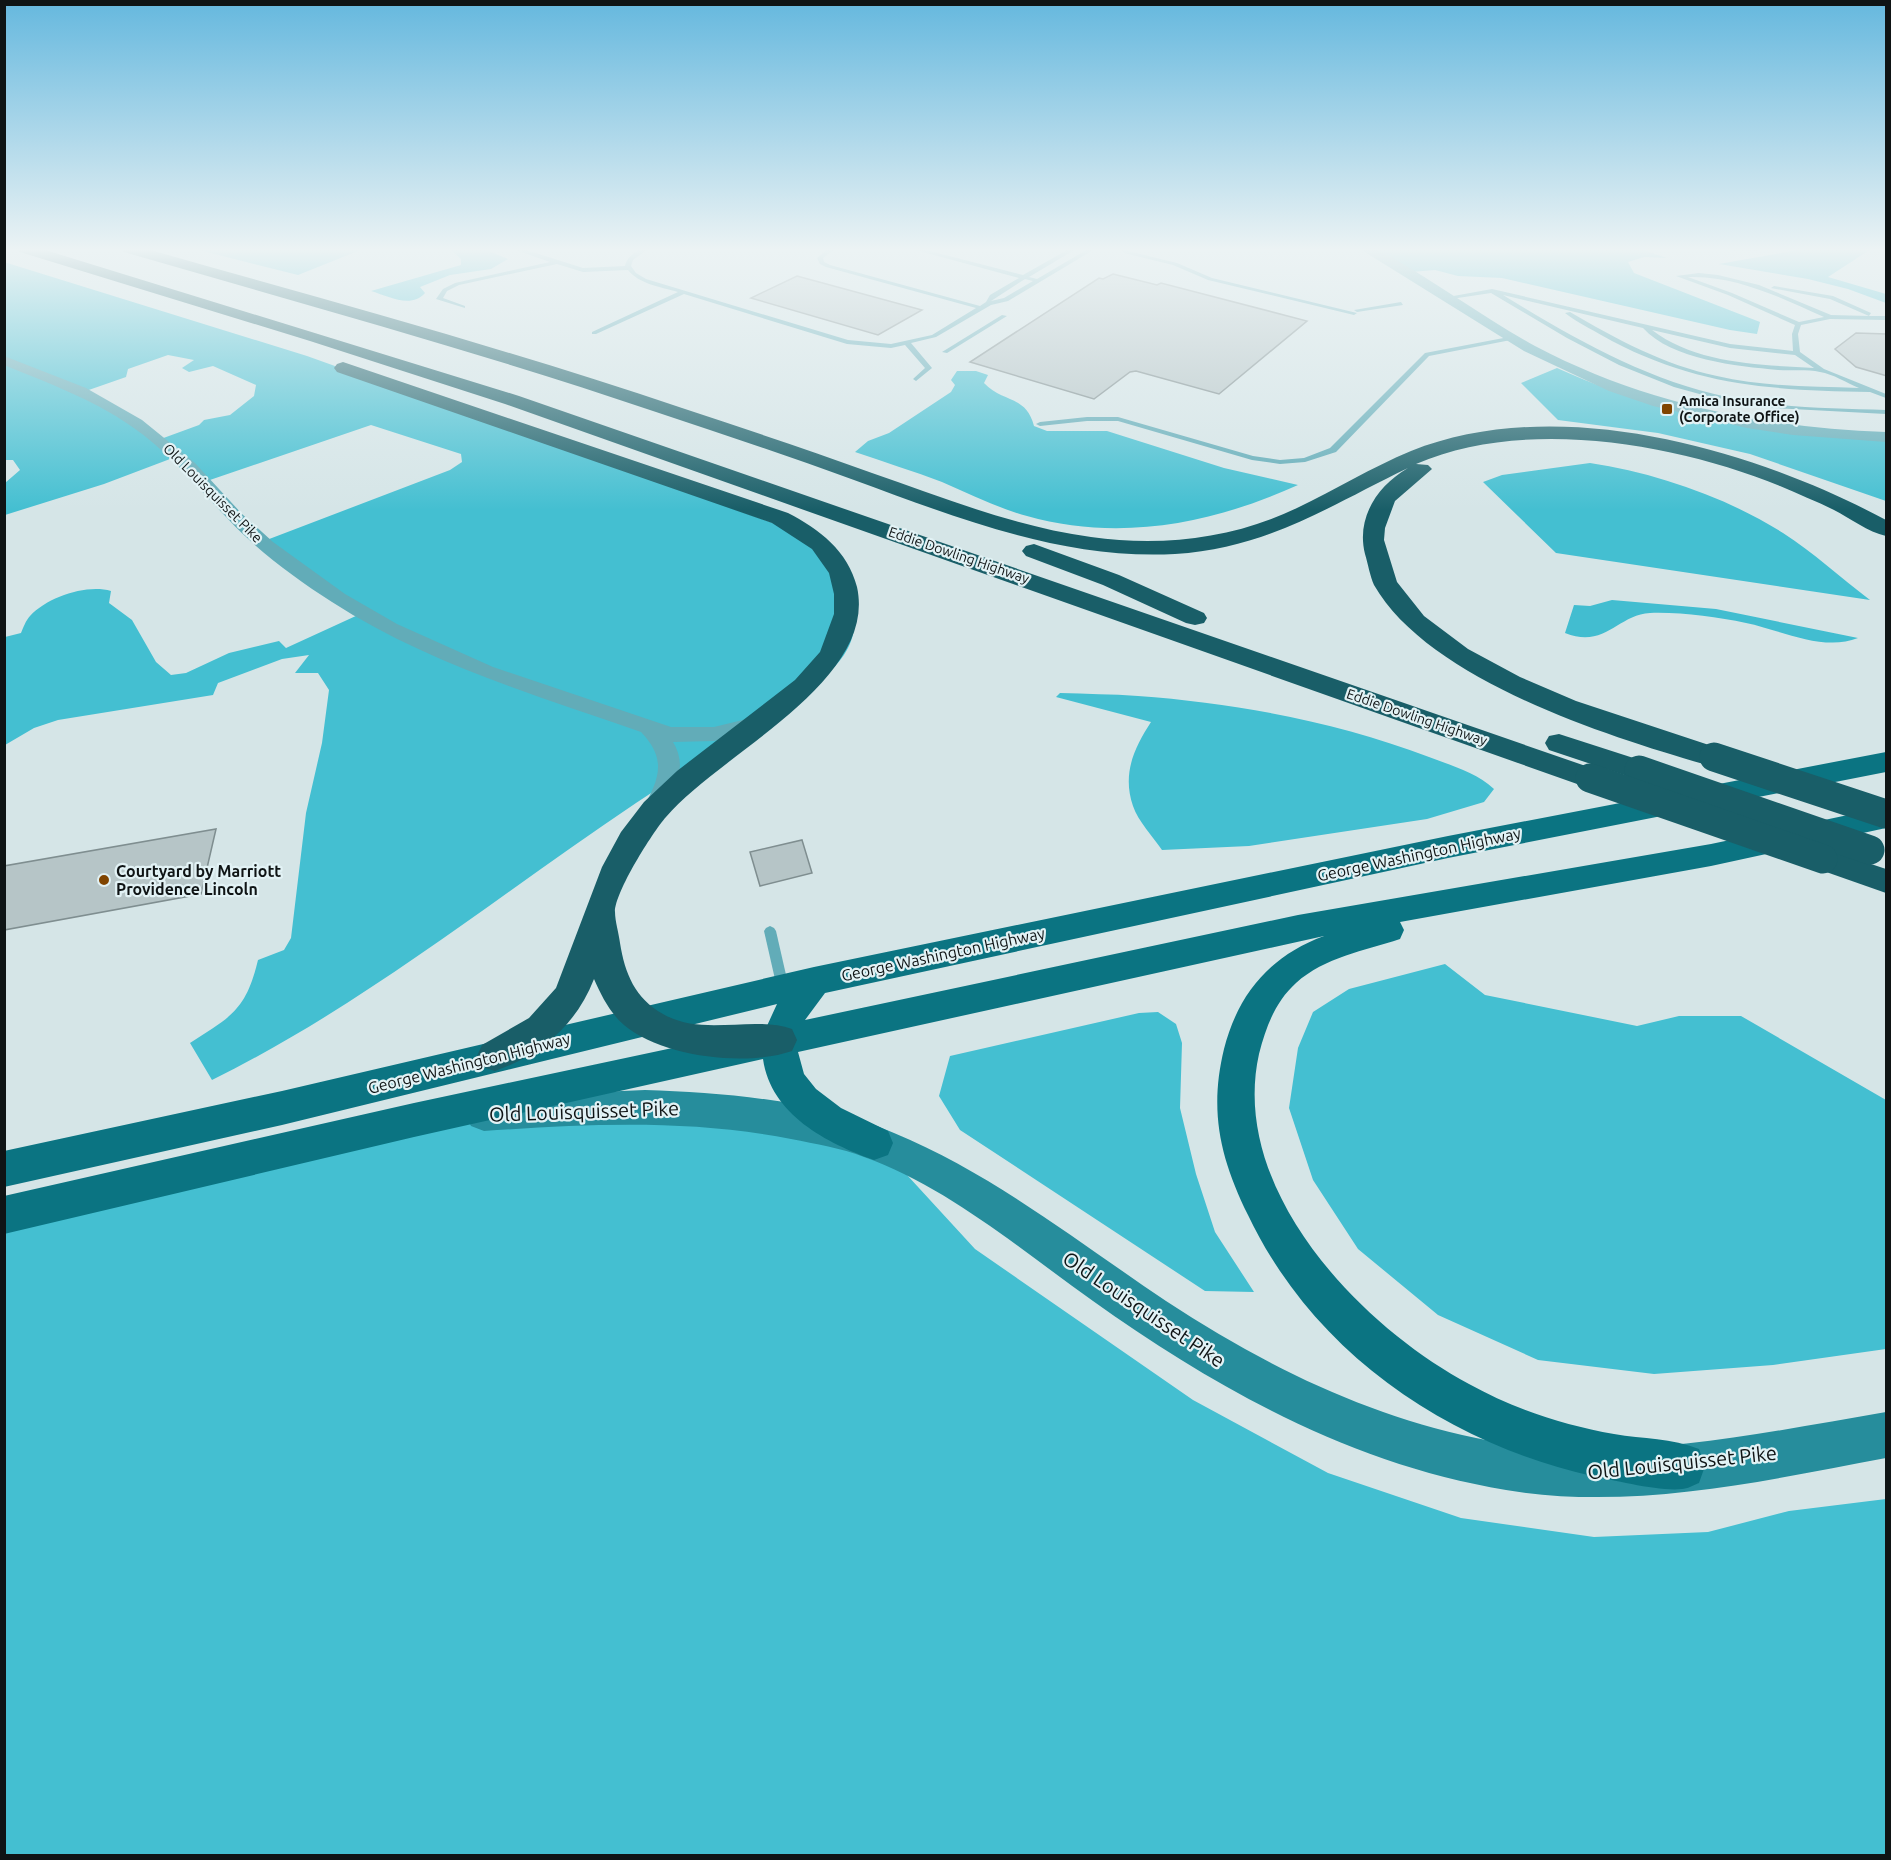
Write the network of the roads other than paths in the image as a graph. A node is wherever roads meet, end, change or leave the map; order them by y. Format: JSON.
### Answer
{"nodes":[{"id":1,"x":307,"y":336,"type":"edge"},
{"id":2,"x":364,"y":336,"type":"edge"},
{"id":3,"x":421,"y":336,"type":"edge"},
{"id":4,"x":436,"y":336,"type":"edge"},
{"id":5,"x":827,"y":336,"type":"edge"},
{"id":6,"x":931,"y":336,"type":"edge"},
{"id":7,"x":971,"y":336,"type":"edge"},
{"id":8,"x":1511,"y":336,"type":"edge"},
{"id":9,"x":1565,"y":336,"type":"edge"},
{"id":10,"x":1606,"y":336,"type":"edge"},
{"id":11,"x":1653,"y":336,"type":"edge"},
{"id":12,"x":1684,"y":336,"type":"edge"},
{"id":13,"x":1795,"y":336,"type":"edge"},
{"id":14,"x":958,"y":337,"type":"dead end"},
{"id":15,"x":1514,"y":338,"type":"junction"},
{"id":16,"x":966,"y":339,"type":"junction"},
{"id":17,"x":908,"y":344,"type":"junction"},
{"id":18,"x":945,"y":352,"type":"dead end"},
{"id":19,"x":1797,"y":353,"type":"junction"},
{"id":20,"x":4,"y":360,"type":"edge"},
{"id":21,"x":1822,"y":370,"type":"junction"},
{"id":22,"x":916,"y":379,"type":"dead end"},
{"id":23,"x":1870,"y":390,"type":"junction"},
{"id":24,"x":1887,"y":396,"type":"edge"},
{"id":25,"x":1887,"y":412,"type":"edge"},
{"id":26,"x":1040,"y":424,"type":"dead end"},
{"id":27,"x":1887,"y":437,"type":"edge"},
{"id":28,"x":1887,"y":529,"type":"edge"},
{"id":29,"x":890,"y":531,"type":"junction"},
{"id":30,"x":981,"y":544,"type":"dead end"},
{"id":31,"x":1887,"y":547,"type":"edge"},
{"id":32,"x":1015,"y":556,"type":"dead end"},
{"id":33,"x":1196,"y":618,"type":"junction"},
{"id":34,"x":759,"y":723,"type":"junction"},
{"id":35,"x":649,"y":728,"type":"junction"},
{"id":36,"x":1887,"y":762,"type":"edge"},
{"id":37,"x":653,"y":812,"type":"junction"},
{"id":38,"x":1887,"y":815,"type":"edge"},
{"id":39,"x":1878,"y":852,"type":"edge"},
{"id":40,"x":1578,"y":878,"type":"junction"},
{"id":41,"x":1887,"y":881,"type":"edge"},
{"id":42,"x":602,"y":902,"type":"junction"},
{"id":43,"x":770,"y":931,"type":"dead end"},
{"id":44,"x":798,"y":984,"type":"junction"},
{"id":45,"x":644,"y":1020,"type":"junction"},
{"id":46,"x":779,"y":1040,"type":"junction"},
{"id":47,"x":495,"y":1056,"type":"junction"},
{"id":48,"x":414,"y":1120,"type":"junction"},
{"id":49,"x":874,"y":1143,"type":"junction"},
{"id":50,"x":4,"y":1168,"type":"edge"},
{"id":51,"x":4,"y":1215,"type":"edge"},
{"id":52,"x":1887,"y":1435,"type":"edge"},
{"id":53,"x":1682,"y":1466,"type":"junction"}],
"edges":[{"from":1,"to":29,"type":"highway","name":"Eddie Dowling Highway"},
{"from":2,"to":30,"type":"highway","name":"Eddie Dowling Highway"},
{"from":3,"to":33,"type":"highway"},
{"from":4,"to":28,"type":"highway"},
{"from":5,"to":17,"type":"lane"},
{"from":6,"to":17,"type":"lane"},
{"from":7,"to":16,"type":"lane"},
{"from":8,"to":15,"type":"street"},
{"from":9,"to":25,"type":"lane"},
{"from":10,"to":23,"type":"lane"},
{"from":11,"to":21,"type":"lane"},
{"from":12,"to":19,"type":"lane"},
{"from":13,"to":19,"type":"lane"},
{"from":14,"to":16,"type":"lane"},
{"from":15,"to":26,"type":"lane"},
{"from":15,"to":27,"type":"street"},
{"from":16,"to":18,"type":"lane"},
{"from":17,"to":22,"type":"lane"},
{"from":19,"to":21,"type":"lane"},
{"from":20,"to":35,"type":"street","name":"Old Louisquisset Pike"},
{"from":21,"to":23,"type":"lane"},
{"from":23,"to":24,"type":"lane"},
{"from":29,"to":34,"type":"highway"},
{"from":29,"to":41,"type":"highway","name":"Eddie Dowling Highway","bridge":true},
{"from":31,"to":38,"type":"highway","bridge":true},
{"from":32,"to":33,"type":"highway","name":"Eddie Dowling Highway"},
{"from":33,"to":39,"type":"highway","name":"Eddie Dowling Highway","bridge":true},
{"from":34,"to":35,"type":"street","name":"Old Louisquisset Pike"},
{"from":34,"to":37,"type":"highway"},
{"from":35,"to":37,"type":"street"},
{"from":36,"to":44,"type":"main road","name":"George Washington Highway"},
{"from":37,"to":42,"type":"highway"},
{"from":38,"to":40,"type":"main road"},
{"from":40,"to":46,"type":"main road"},
{"from":40,"to":53,"type":"main road"},
{"from":42,"to":45,"type":"highway"},
{"from":42,"to":47,"type":"highway"},
{"from":43,"to":44,"type":"lane"},
{"from":44,"to":45,"type":"main road","name":"George Washington Highway"},
{"from":44,"to":46,"type":"main road"},
{"from":45,"to":46,"type":"highway"},
{"from":45,"to":47,"type":"main road","name":"George Washington Highway"},
{"from":46,"to":48,"type":"main road"},
{"from":46,"to":49,"type":"main road"},
{"from":47,"to":50,"type":"main road","name":"George Washington Highway"},
{"from":48,"to":49,"type":"street","name":"Old Louisquisset Pike"},
{"from":48,"to":51,"type":"main road"},
{"from":49,"to":53,"type":"street","name":"Old Louisquisset Pike"},
{"from":52,"to":53,"type":"street","name":"Old Louisquisset Pike"}]}
